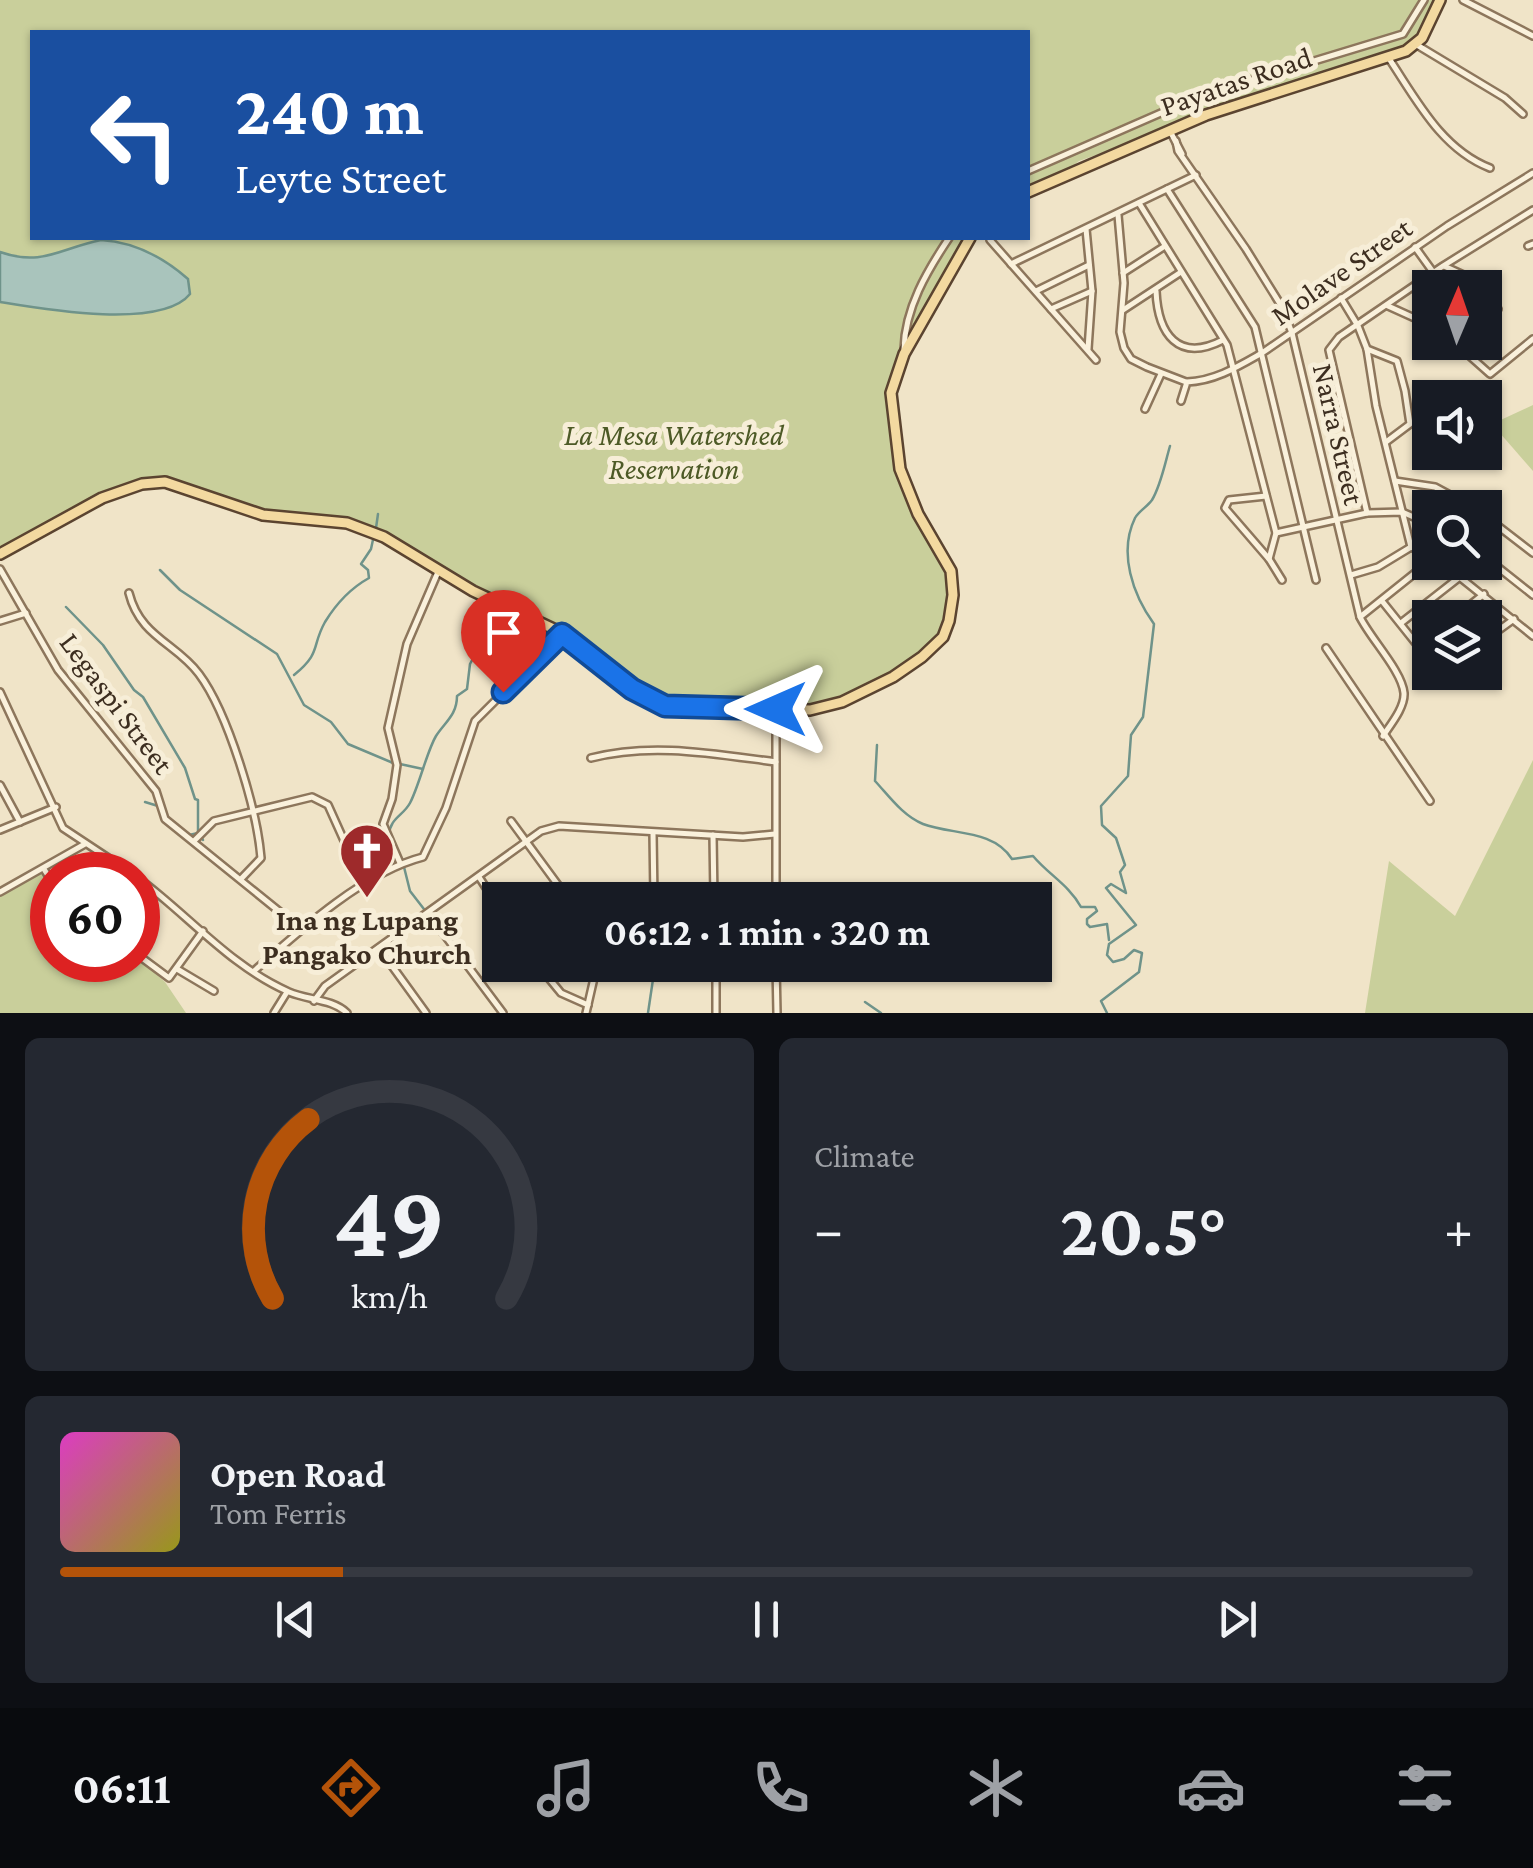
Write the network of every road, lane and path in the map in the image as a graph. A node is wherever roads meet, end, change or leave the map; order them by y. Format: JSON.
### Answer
{"nodes":[{"id":1,"x":1424,"y":0,"type":"edge"},
{"id":2,"x":1440,"y":0,"type":"edge"},
{"id":3,"x":1463,"y":0,"type":"edge"},
{"id":4,"x":1533,"y":36,"type":"edge"},
{"id":5,"x":1416,"y":45,"type":"junction"},
{"id":6,"x":1388,"y":57,"type":"junction"},
{"id":7,"x":1523,"y":114,"type":"dead end"},
{"id":8,"x":1169,"y":130,"type":"junction"},
{"id":9,"x":1490,"y":168,"type":"dead end"},
{"id":10,"x":1030,"y":170,"type":"edge"},
{"id":11,"x":1533,"y":173,"type":"edge"},
{"id":12,"x":1196,"y":175,"type":"junction"},
{"id":13,"x":1166,"y":190,"type":"junction"},
{"id":14,"x":1030,"y":191,"type":"edge"},
{"id":15,"x":1139,"y":203,"type":"junction"},
{"id":16,"x":1533,"y":210,"type":"edge"},
{"id":17,"x":1118,"y":215,"type":"junction"},
{"id":18,"x":1086,"y":230,"type":"junction"},
{"id":19,"x":948,"y":240,"type":"edge"},
{"id":20,"x":969,"y":240,"type":"edge"},
{"id":21,"x":990,"y":240,"type":"edge"},
{"id":22,"x":1165,"y":246,"type":"junction"},
{"id":23,"x":1415,"y":247,"type":"junction"},
{"id":24,"x":1010,"y":264,"type":"junction"},
{"id":25,"x":1090,"y":265,"type":"junction"},
{"id":26,"x":1442,"y":266,"type":"junction"},
{"id":27,"x":1432,"y":270,"type":"edge"},
{"id":28,"x":1437,"y":270,"type":"edge"},
{"id":29,"x":1451,"y":270,"type":"edge"},
{"id":30,"x":1182,"y":272,"type":"junction"},
{"id":31,"x":1124,"y":273,"type":"junction"},
{"id":32,"x":1412,"y":288,"type":"edge"},
{"id":33,"x":1036,"y":291,"type":"junction"},
{"id":34,"x":1092,"y":291,"type":"junction"},
{"id":35,"x":1156,"y":291,"type":"junction"},
{"id":36,"x":1341,"y":298,"type":"junction"},
{"id":37,"x":1388,"y":306,"type":"junction"},
{"id":38,"x":1051,"y":309,"type":"junction"},
{"id":39,"x":1123,"y":310,"type":"junction"},
{"id":40,"x":1412,"y":317,"type":"edge"},
{"id":41,"x":1358,"y":326,"type":"junction"},
{"id":42,"x":1292,"y":333,"type":"junction"},
{"id":43,"x":1533,"y":339,"type":"edge"},
{"id":44,"x":1224,"y":340,"type":"junction"},
{"id":45,"x":1367,"y":349,"type":"junction"},
{"id":46,"x":1088,"y":350,"type":"junction"},
{"id":47,"x":1262,"y":352,"type":"junction"},
{"id":48,"x":904,"y":354,"type":"junction"},
{"id":49,"x":1096,"y":360,"type":"dead end"},
{"id":50,"x":1474,"y":360,"type":"edge"},
{"id":51,"x":1233,"y":370,"type":"junction"},
{"id":52,"x":1161,"y":374,"type":"junction"},
{"id":53,"x":1187,"y":382,"type":"junction"},
{"id":54,"x":1181,"y":402,"type":"dead end"},
{"id":55,"x":1145,"y":409,"type":"dead end"},
{"id":56,"x":1385,"y":443,"type":"junction"},
{"id":57,"x":1396,"y":481,"type":"junction"},
{"id":58,"x":1442,"y":490,"type":"edge"},
{"id":59,"x":1266,"y":496,"type":"junction"},
{"id":60,"x":1402,"y":512,"type":"junction"},
{"id":61,"x":1366,"y":513,"type":"junction"},
{"id":62,"x":1412,"y":516,"type":"edge"},
{"id":63,"x":1336,"y":519,"type":"junction"},
{"id":64,"x":1305,"y":527,"type":"junction"},
{"id":65,"x":1502,"y":529,"type":"edge"},
{"id":66,"x":1276,"y":533,"type":"junction"},
{"id":67,"x":1411,"y":547,"type":"joint"},
{"id":68,"x":1533,"y":553,"type":"edge"},
{"id":69,"x":0,"y":554,"type":"edge"},
{"id":70,"x":1269,"y":559,"type":"junction"},
{"id":71,"x":0,"y":568,"type":"edge"},
{"id":72,"x":439,"y":570,"type":"junction"},
{"id":73,"x":1502,"y":570,"type":"edge"},
{"id":74,"x":1350,"y":575,"type":"junction"},
{"id":75,"x":1412,"y":575,"type":"edge"},
{"id":76,"x":1282,"y":580,"type":"dead end"},
{"id":77,"x":1316,"y":580,"type":"dead end"},
{"id":78,"x":1456,"y":580,"type":"edge"},
{"id":79,"x":1466,"y":580,"type":"edge"},
{"id":80,"x":129,"y":593,"type":"dead end"},
{"id":81,"x":1484,"y":594,"type":"junction"},
{"id":82,"x":1533,"y":595,"type":"edge"},
{"id":83,"x":1476,"y":600,"type":"edge"},
{"id":84,"x":1382,"y":602,"type":"junction"},
{"id":85,"x":26,"y":613,"type":"junction"},
{"id":86,"x":1360,"y":618,"type":"junction"},
{"id":87,"x":1514,"y":619,"type":"junction"},
{"id":88,"x":0,"y":621,"type":"edge"},
{"id":89,"x":1401,"y":624,"type":"junction"},
{"id":90,"x":1502,"y":628,"type":"edge"},
{"id":91,"x":562,"y":634,"type":"junction"},
{"id":92,"x":1533,"y":636,"type":"edge"},
{"id":93,"x":1412,"y":638,"type":"edge"},
{"id":94,"x":1326,"y":648,"type":"dead end"},
{"id":95,"x":0,"y":693,"type":"edge"},
{"id":96,"x":776,"y":709,"type":"junction"},
{"id":97,"x":1384,"y":736,"type":"junction"},
{"id":98,"x":591,"y":758,"type":"dead end"},
{"id":99,"x":776,"y":762,"type":"junction"},
{"id":100,"x":0,"y":785,"type":"edge"},
{"id":101,"x":1430,"y":801,"type":"dead end"},
{"id":102,"x":56,"y":807,"type":"junction"},
{"id":103,"x":252,"y":811,"type":"junction"},
{"id":104,"x":511,"y":821,"type":"dead end"},
{"id":105,"x":20,"y":822,"type":"junction"},
{"id":106,"x":0,"y":830,"type":"edge"},
{"id":107,"x":653,"y":832,"type":"junction"},
{"id":108,"x":776,"y":834,"type":"junction"},
{"id":109,"x":714,"y":835,"type":"junction"},
{"id":110,"x":194,"y":841,"type":"junction"},
{"id":111,"x":526,"y":841,"type":"junction"},
{"id":112,"x":84,"y":844,"type":"junction"},
{"id":113,"x":72,"y":852,"type":"edge"},
{"id":114,"x":97,"y":852,"type":"edge"},
{"id":115,"x":400,"y":862,"type":"junction"},
{"id":116,"x":30,"y":877,"type":"edge"},
{"id":117,"x":479,"y":877,"type":"junction"},
{"id":118,"x":241,"y":879,"type":"junction"},
{"id":119,"x":482,"y":882,"type":"edge"},
{"id":120,"x":556,"y":882,"type":"edge"},
{"id":121,"x":654,"y":882,"type":"edge"},
{"id":122,"x":714,"y":882,"type":"edge"},
{"id":123,"x":776,"y":882,"type":"edge"},
{"id":124,"x":364,"y":885,"type":"junction"},
{"id":125,"x":0,"y":892,"type":"edge"},
{"id":126,"x":160,"y":896,"type":"edge"},
{"id":127,"x":429,"y":914,"type":"junction"},
{"id":128,"x":301,"y":929,"type":"junction"},
{"id":129,"x":202,"y":931,"type":"junction"},
{"id":130,"x":378,"y":948,"type":"junction"},
{"id":131,"x":177,"y":969,"type":"junction"},
{"id":132,"x":254,"y":971,"type":"junction"},
{"id":133,"x":160,"y":972,"type":"edge"},
{"id":134,"x":553,"y":982,"type":"edge"},
{"id":135,"x":593,"y":982,"type":"edge"},
{"id":136,"x":716,"y":982,"type":"edge"},
{"id":137,"x":776,"y":982,"type":"edge"},
{"id":138,"x":214,"y":991,"type":"dead end"},
{"id":139,"x":287,"y":992,"type":"junction"},
{"id":140,"x":314,"y":1000,"type":"junction"},
{"id":141,"x":332,"y":1004,"type":"junction"},
{"id":142,"x":588,"y":1005,"type":"junction"},
{"id":143,"x":274,"y":1013,"type":"edge"},
{"id":144,"x":334,"y":1013,"type":"edge"},
{"id":145,"x":347,"y":1013,"type":"edge"},
{"id":146,"x":426,"y":1013,"type":"edge"},
{"id":147,"x":503,"y":1013,"type":"edge"},
{"id":148,"x":586,"y":1013,"type":"edge"},
{"id":149,"x":716,"y":1013,"type":"edge"},
{"id":150,"x":776,"y":1013,"type":"edge"}],
"edges":[{"from":1,"to":10,"type":"street"},
{"from":2,"to":5,"type":"main road"},
{"from":3,"to":4,"type":"street"},
{"from":5,"to":6,"type":"main road","name":"Payatas Road"},
{"from":5,"to":7,"type":"street"},
{"from":6,"to":8,"type":"main road","name":"Payatas Road"},
{"from":6,"to":9,"type":"street"},
{"from":8,"to":12,"type":"street","name":"Narra Street"},
{"from":8,"to":14,"type":"main road","name":"Payatas Road"},
{"from":11,"to":23,"type":"street","name":"Molave Street"},
{"from":12,"to":13,"type":"street"},
{"from":12,"to":42,"type":"street","name":"Narra Street"},
{"from":13,"to":15,"type":"street"},
{"from":13,"to":47,"type":"street"},
{"from":15,"to":17,"type":"street"},
{"from":15,"to":22,"type":"street"},
{"from":16,"to":26,"type":"street"},
{"from":17,"to":18,"type":"street"},
{"from":17,"to":31,"type":"street"},
{"from":18,"to":24,"type":"street"},
{"from":18,"to":25,"type":"street"},
{"from":19,"to":48,"type":"street"},
{"from":20,"to":48,"type":"main road"},
{"from":21,"to":24,"type":"street"},
{"from":22,"to":30,"type":"street"},
{"from":22,"to":31,"type":"street"},
{"from":23,"to":27,"type":"street"},
{"from":23,"to":36,"type":"street","name":"Molave Street"},
{"from":24,"to":33,"type":"street"},
{"from":25,"to":33,"type":"street"},
{"from":25,"to":34,"type":"street"},
{"from":26,"to":28,"type":"street"},
{"from":26,"to":29,"type":"street"},
{"from":30,"to":35,"type":"street"},
{"from":30,"to":44,"type":"street"},
{"from":31,"to":39,"type":"street"},
{"from":32,"to":37,"type":"street"},
{"from":33,"to":38,"type":"street"},
{"from":34,"to":38,"type":"street"},
{"from":34,"to":46,"type":"street"},
{"from":35,"to":39,"type":"street"},
{"from":35,"to":44,"type":"street"},
{"from":36,"to":41,"type":"street"},
{"from":36,"to":42,"type":"street","name":"Molave Street"},
{"from":37,"to":40,"type":"street"},
{"from":37,"to":41,"type":"street"},
{"from":38,"to":46,"type":"street"},
{"from":39,"to":52,"type":"street"},
{"from":41,"to":45,"type":"street"},
{"from":41,"to":61,"type":"street"},
{"from":42,"to":47,"type":"street","name":"Molave Street"},
{"from":42,"to":63,"type":"street","name":"Narra Street"},
{"from":43,"to":50,"type":"street"},
{"from":44,"to":51,"type":"street"},
{"from":45,"to":56,"type":"street"},
{"from":45,"to":56,"type":"street"},
{"from":46,"to":49,"type":"street"},
{"from":47,"to":51,"type":"street","name":"Molave Street"},
{"from":47,"to":64,"type":"street"},
{"from":48,"to":96,"type":"main road"},
{"from":51,"to":53,"type":"street","name":"Molave Street"},
{"from":51,"to":59,"type":"street"},
{"from":52,"to":53,"type":"street"},
{"from":52,"to":55,"type":"street"},
{"from":53,"to":54,"type":"street"},
{"from":56,"to":57,"type":"street"},
{"from":57,"to":58,"type":"street"},
{"from":57,"to":60,"type":"street"},
{"from":59,"to":66,"type":"street"},
{"from":59,"to":70,"type":"street"},
{"from":60,"to":61,"type":"street"},
{"from":60,"to":62,"type":"street"},
{"from":60,"to":67,"type":"street"},
{"from":61,"to":63,"type":"street"},
{"from":63,"to":64,"type":"street"},
{"from":63,"to":74,"type":"street","name":"Narra Street"},
{"from":64,"to":66,"type":"street"},
{"from":64,"to":77,"type":"street"},
{"from":65,"to":68,"type":"street"},
{"from":66,"to":70,"type":"street"},
{"from":67,"to":74,"type":"street"},
{"from":69,"to":72,"type":"main road"},
{"from":70,"to":76,"type":"street"},
{"from":71,"to":85,"type":"street","name":"Legaspi Street"},
{"from":72,"to":91,"type":"main road"},
{"from":72,"to":115,"type":"street"},
{"from":73,"to":82,"type":"street"},
{"from":74,"to":86,"type":"street","name":"Narra Street"},
{"from":75,"to":84,"type":"street"},
{"from":78,"to":89,"type":"street"},
{"from":79,"to":81,"type":"street"},
{"from":80,"to":103,"type":"street"},
{"from":81,"to":83,"type":"street"},
{"from":81,"to":87,"type":"street"},
{"from":84,"to":86,"type":"street"},
{"from":84,"to":89,"type":"street"},
{"from":85,"to":88,"type":"street"},
{"from":85,"to":110,"type":"street","name":"Legaspi Street"},
{"from":86,"to":97,"type":"street","name":"Narra Street"},
{"from":87,"to":90,"type":"street"},
{"from":87,"to":92,"type":"street"},
{"from":89,"to":93,"type":"street"},
{"from":91,"to":96,"type":"main road"},
{"from":91,"to":115,"type":"street"},
{"from":94,"to":97,"type":"street"},
{"from":95,"to":102,"type":"street"},
{"from":96,"to":99,"type":"street"},
{"from":97,"to":101,"type":"street"},
{"from":98,"to":99,"type":"street"},
{"from":99,"to":108,"type":"street"},
{"from":100,"to":105,"type":"street"},
{"from":102,"to":105,"type":"street"},
{"from":102,"to":112,"type":"street"},
{"from":103,"to":110,"type":"street"},
{"from":103,"to":118,"type":"street"},
{"from":103,"to":124,"type":"street"},
{"from":104,"to":111,"type":"street"},
{"from":105,"to":106,"type":"street"},
{"from":107,"to":109,"type":"street"},
{"from":107,"to":111,"type":"street"},
{"from":107,"to":121,"type":"street"},
{"from":108,"to":109,"type":"street"},
{"from":108,"to":123,"type":"street"},
{"from":109,"to":122,"type":"street"},
{"from":110,"to":118,"type":"street","name":"Legaspi Street"},
{"from":111,"to":117,"type":"street"},
{"from":111,"to":120,"type":"street"},
{"from":112,"to":113,"type":"street"},
{"from":112,"to":114,"type":"street"},
{"from":115,"to":124,"type":"street"},
{"from":116,"to":125,"type":"street"},
{"from":117,"to":119,"type":"street"},
{"from":117,"to":127,"type":"street"},
{"from":118,"to":128,"type":"street","name":"Legaspi Street"},
{"from":124,"to":128,"type":"street"},
{"from":126,"to":129,"type":"street"},
{"from":127,"to":130,"type":"street"},
{"from":127,"to":147,"type":"street"},
{"from":128,"to":132,"type":"street"},
{"from":129,"to":131,"type":"street"},
{"from":129,"to":132,"type":"street"},
{"from":130,"to":140,"type":"street"},
{"from":130,"to":146,"type":"street"},
{"from":131,"to":133,"type":"street"},
{"from":131,"to":138,"type":"street"},
{"from":132,"to":139,"type":"street"},
{"from":134,"to":142,"type":"street"},
{"from":135,"to":142,"type":"street"},
{"from":136,"to":149,"type":"street"},
{"from":137,"to":150,"type":"street"},
{"from":139,"to":140,"type":"street"},
{"from":139,"to":143,"type":"street"},
{"from":140,"to":141,"type":"street"},
{"from":141,"to":144,"type":"street"},
{"from":141,"to":145,"type":"street"},
{"from":142,"to":148,"type":"street"}]}
